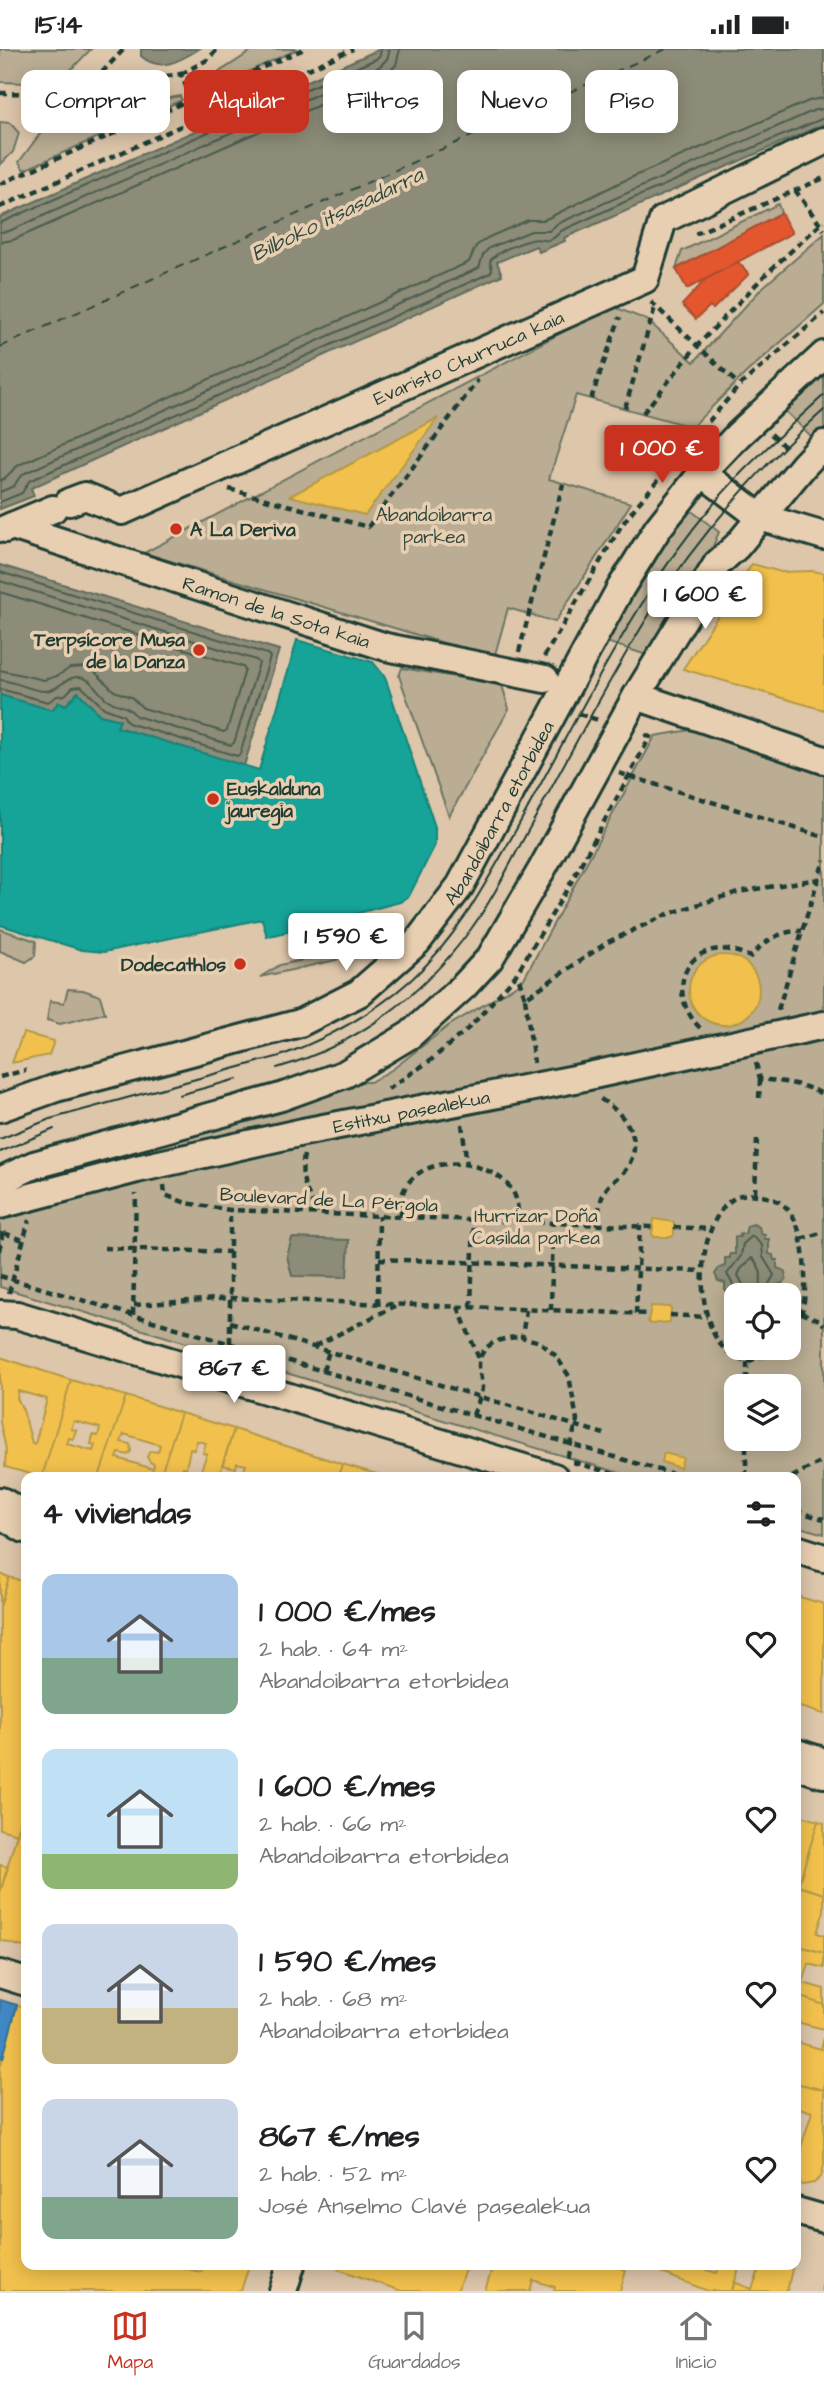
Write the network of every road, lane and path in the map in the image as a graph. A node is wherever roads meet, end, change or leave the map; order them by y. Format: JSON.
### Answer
{"nodes":[{"id":1,"x":124,"y":49,"type":"edge"},
{"id":2,"x":218,"y":49,"type":"edge"},
{"id":3,"x":304,"y":49,"type":"edge"},
{"id":4,"x":353,"y":49,"type":"edge"},
{"id":5,"x":104,"y":70,"type":"edge"},
{"id":6,"x":257,"y":70,"type":"edge"},
{"id":7,"x":306,"y":70,"type":"edge"},
{"id":8,"x":181,"y":74,"type":"junction"},
{"id":9,"x":170,"y":76,"type":"edge"},
{"id":10,"x":184,"y":81,"type":"edge"},
{"id":11,"x":0,"y":93,"type":"edge"},
{"id":12,"x":21,"y":93,"type":"edge"},
{"id":13,"x":184,"y":103,"type":"edge"},
{"id":14,"x":184,"y":125,"type":"edge"},
{"id":15,"x":824,"y":141,"type":"edge"},
{"id":16,"x":824,"y":178,"type":"edge"},
{"id":17,"x":0,"y":184,"type":"edge"},
{"id":18,"x":795,"y":190,"type":"junction"},
{"id":19,"x":0,"y":207,"type":"edge"},
{"id":20,"x":822,"y":223,"type":"edge"},
{"id":21,"x":824,"y":230,"type":"edge"},
{"id":22,"x":653,"y":253,"type":"junction"},
{"id":23,"x":632,"y":284,"type":"junction"},
{"id":24,"x":655,"y":307,"type":"junction"},
{"id":25,"x":508,"y":339,"type":"junction"},
{"id":26,"x":696,"y":347,"type":"junction"},
{"id":27,"x":824,"y":355,"type":"edge"},
{"id":28,"x":736,"y":383,"type":"dead end"},
{"id":29,"x":591,"y":399,"type":"dead end"},
{"id":30,"x":625,"y":408,"type":"dead end"},
{"id":31,"x":643,"y":413,"type":"dead end"},
{"id":32,"x":824,"y":444,"type":"edge"},
{"id":33,"x":702,"y":473,"type":"junction"},
{"id":34,"x":195,"y":479,"type":"junction"},
{"id":35,"x":564,"y":484,"type":"dead end"},
{"id":36,"x":761,"y":517,"type":"junction"},
{"id":37,"x":6,"y":529,"type":"edge"},
{"id":38,"x":824,"y":536,"type":"edge"},
{"id":39,"x":514,"y":673,"type":"junction"},
{"id":40,"x":545,"y":679,"type":"dead end"},
{"id":41,"x":648,"y":700,"type":"dead end"},
{"id":42,"x":824,"y":760,"type":"edge"},
{"id":43,"x":612,"y":770,"type":"dead end"},
{"id":44,"x":824,"y":837,"type":"edge"},
{"id":45,"x":824,"y":860,"type":"edge"},
{"id":46,"x":821,"y":878,"type":"edge"},
{"id":47,"x":802,"y":931,"type":"junction"},
{"id":48,"x":519,"y":979,"type":"dead end"},
{"id":49,"x":525,"y":998,"type":"junction"},
{"id":50,"x":824,"y":1025,"type":"edge"},
{"id":51,"x":701,"y":1029,"type":"dead end"},
{"id":52,"x":761,"y":1038,"type":"junction"},
{"id":53,"x":575,"y":1079,"type":"junction"},
{"id":54,"x":760,"y":1079,"type":"junction"},
{"id":55,"x":535,"y":1086,"type":"junction"},
{"id":56,"x":824,"y":1095,"type":"edge"},
{"id":57,"x":759,"y":1098,"type":"dead end"},
{"id":58,"x":460,"y":1101,"type":"junction"},
{"id":59,"x":0,"y":1108,"type":"edge"},
{"id":60,"x":303,"y":1132,"type":"junction"},
{"id":61,"x":757,"y":1139,"type":"dead end"},
{"id":62,"x":467,"y":1165,"type":"junction"},
{"id":63,"x":149,"y":1166,"type":"junction"},
{"id":64,"x":0,"y":1181,"type":"edge"},
{"id":65,"x":755,"y":1194,"type":"junction"},
{"id":66,"x":0,"y":1205,"type":"edge"},
{"id":67,"x":230,"y":1210,"type":"junction"},
{"id":68,"x":317,"y":1213,"type":"junction"},
{"id":69,"x":379,"y":1216,"type":"junction"},
{"id":70,"x":401,"y":1217,"type":"junction"},
{"id":71,"x":474,"y":1220,"type":"junction"},
{"id":72,"x":518,"y":1221,"type":"junction"},
{"id":73,"x":553,"y":1223,"type":"junction"},
{"id":74,"x":597,"y":1225,"type":"junction"},
{"id":75,"x":640,"y":1226,"type":"junction"},
{"id":76,"x":652,"y":1227,"type":"dead end"},
{"id":77,"x":674,"y":1227,"type":"dead end"},
{"id":78,"x":711,"y":1229,"type":"junction"},
{"id":79,"x":0,"y":1231,"type":"edge"},
{"id":80,"x":823,"y":1234,"type":"edge"},
{"id":81,"x":801,"y":1239,"type":"junction"},
{"id":82,"x":23,"y":1240,"type":"dead end"},
{"id":83,"x":104,"y":1248,"type":"dead end"},
{"id":84,"x":134,"y":1249,"type":"junction"},
{"id":85,"x":230,"y":1252,"type":"junction"},
{"id":86,"x":379,"y":1259,"type":"junction"},
{"id":87,"x":472,"y":1262,"type":"junction"},
{"id":88,"x":552,"y":1265,"type":"junction"},
{"id":89,"x":638,"y":1268,"type":"junction"},
{"id":90,"x":702,"y":1271,"type":"junction"},
{"id":91,"x":0,"y":1276,"type":"edge"},
{"id":92,"x":231,"y":1298,"type":"junction"},
{"id":93,"x":378,"y":1304,"type":"junction"},
{"id":94,"x":134,"y":1305,"type":"junction"},
{"id":95,"x":398,"y":1305,"type":"junction"},
{"id":96,"x":458,"y":1307,"type":"junction"},
{"id":97,"x":471,"y":1307,"type":"junction"},
{"id":98,"x":526,"y":1310,"type":"junction"},
{"id":99,"x":551,"y":1310,"type":"junction"},
{"id":100,"x":0,"y":1314,"type":"edge"},
{"id":101,"x":636,"y":1314,"type":"junction"},
{"id":102,"x":649,"y":1314,"type":"dead end"},
{"id":103,"x":801,"y":1314,"type":"joint"},
{"id":104,"x":133,"y":1315,"type":"junction"},
{"id":105,"x":670,"y":1315,"type":"dead end"},
{"id":106,"x":707,"y":1317,"type":"junction"},
{"id":107,"x":230,"y":1322,"type":"junction"},
{"id":108,"x":823,"y":1322,"type":"edge"},
{"id":109,"x":522,"y":1337,"type":"junction"},
{"id":110,"x":230,"y":1343,"type":"junction"},
{"id":111,"x":315,"y":1347,"type":"junction"},
{"id":112,"x":329,"y":1351,"type":"junction"},
{"id":113,"x":479,"y":1360,"type":"junction"},
{"id":114,"x":752,"y":1360,"type":"edge"},
{"id":115,"x":747,"y":1362,"type":"junction"},
{"id":116,"x":323,"y":1371,"type":"junction"},
{"id":117,"x":747,"y":1374,"type":"edge"},
{"id":118,"x":479,"y":1396,"type":"junction"},
{"id":119,"x":473,"y":1415,"type":"junction"},
{"id":120,"x":576,"y":1425,"type":"junction"},
{"id":121,"x":604,"y":1434,"type":"dead end"},
{"id":122,"x":570,"y":1444,"type":"junction"},
{"id":123,"x":746,"y":1451,"type":"edge"},
{"id":124,"x":824,"y":1460,"type":"edge"},
{"id":125,"x":556,"y":1472,"type":"edge"},
{"id":126,"x":559,"y":1472,"type":"edge"},
{"id":127,"x":666,"y":1472,"type":"edge"},
{"id":128,"x":746,"y":1472,"type":"edge"},
{"id":129,"x":801,"y":1472,"type":"edge"},
{"id":130,"x":0,"y":1507,"type":"edge"},
{"id":131,"x":801,"y":1512,"type":"edge"},
{"id":132,"x":824,"y":1519,"type":"edge"},
{"id":133,"x":21,"y":1520,"type":"edge"},
{"id":134,"x":0,"y":1528,"type":"edge"},
{"id":135,"x":21,"y":1531,"type":"edge"},
{"id":136,"x":801,"y":1551,"type":"edge"},
{"id":137,"x":824,"y":1558,"type":"edge"},
{"id":138,"x":801,"y":1760,"type":"edge"},
{"id":139,"x":824,"y":1767,"type":"edge"},
{"id":140,"x":0,"y":1974,"type":"edge"},
{"id":141,"x":21,"y":1980,"type":"edge"},
{"id":142,"x":801,"y":2212,"type":"edge"},
{"id":143,"x":824,"y":2219,"type":"edge"},
{"id":144,"x":289,"y":2270,"type":"edge"},
{"id":145,"x":283,"y":2291,"type":"edge"}],
"edges":[{"from":1,"to":5,"type":"path"},
{"from":2,"to":8,"type":"path"},
{"from":3,"to":6,"type":"path"},
{"from":4,"to":7,"type":"path"},
{"from":8,"to":9,"type":"path"},
{"from":8,"to":10,"type":"path"},
{"from":11,"to":12,"type":"path"},
{"from":13,"to":17,"type":"path"},
{"from":14,"to":19,"type":"path"},
{"from":15,"to":22,"type":"street","name":"Evaristo Churruca kaia"},
{"from":16,"to":18,"type":"path"},
{"from":18,"to":20,"type":"path"},
{"from":18,"to":22,"type":"path"},
{"from":20,"to":21,"type":"path"},
{"from":20,"to":26,"type":"path"},
{"from":22,"to":23,"type":"street","name":"Evaristo Churruca kaia"},
{"from":23,"to":24,"type":"path"},
{"from":23,"to":25,"type":"street","name":"Evaristo Churruca kaia"},
{"from":23,"to":29,"type":"path"},
{"from":24,"to":26,"type":"path"},
{"from":24,"to":30,"type":"path"},
{"from":25,"to":34,"type":"street","name":"Evaristo Churruca kaia"},
{"from":25,"to":34,"type":"path"},
{"from":26,"to":28,"type":"path"},
{"from":26,"to":31,"type":"path"},
{"from":27,"to":33,"type":"street","name":"Abandoibarra etorbidea"},
{"from":32,"to":36,"type":"street"},
{"from":33,"to":36,"type":"street"},
{"from":33,"to":59,"type":"street","name":"Abandoibarra etorbidea"},
{"from":34,"to":37,"type":"street","name":"Evaristo Churruca kaia"},
{"from":35,"to":39,"type":"path"},
{"from":36,"to":38,"type":"street"},
{"from":36,"to":64,"type":"street"},
{"from":37,"to":39,"type":"street","name":"Ramon de la Sota kaia"},
{"from":39,"to":40,"type":"street","name":"Ramon de la Sota kaia"},
{"from":41,"to":42,"type":"street"},
{"from":43,"to":44,"type":"path"},
{"from":45,"to":46,"type":"path"},
{"from":46,"to":47,"type":"path"},
{"from":46,"to":49,"type":"path"},
{"from":47,"to":51,"type":"path"},
{"from":47,"to":52,"type":"path"},
{"from":48,"to":49,"type":"path"},
{"from":49,"to":55,"type":"path"},
{"from":50,"to":52,"type":"street","name":"Estitxu pasealekua"},
{"from":52,"to":53,"type":"street","name":"Estitxu pasealekua"},
{"from":52,"to":54,"type":"path"},
{"from":53,"to":55,"type":"street","name":"Estitxu pasealekua"},
{"from":53,"to":74,"type":"path"},
{"from":54,"to":56,"type":"path"},
{"from":54,"to":57,"type":"path"},
{"from":55,"to":58,"type":"street","name":"Estitxu pasealekua"},
{"from":58,"to":60,"type":"street","name":"Estitxu pasealekua"},
{"from":58,"to":62,"type":"path"},
{"from":60,"to":63,"type":"street","name":"Estitxu pasealekua"},
{"from":60,"to":68,"type":"path"},
{"from":61,"to":65,"type":"path"},
{"from":62,"to":70,"type":"path"},
{"from":62,"to":72,"type":"path"},
{"from":63,"to":66,"type":"street","name":"Estitxu pasealekua"},
{"from":63,"to":67,"type":"path","name":"Boulevard de La Pérgola"},
{"from":63,"to":84,"type":"path"},
{"from":65,"to":78,"type":"path"},
{"from":65,"to":81,"type":"path"},
{"from":67,"to":68,"type":"path","name":"Boulevard de La Pérgola"},
{"from":67,"to":85,"type":"path"},
{"from":68,"to":69,"type":"path","name":"Boulevard de La Pérgola"},
{"from":69,"to":70,"type":"path","name":"Boulevard de La Pérgola"},
{"from":69,"to":86,"type":"path"},
{"from":70,"to":71,"type":"path","name":"Boulevard de La Pérgola"},
{"from":71,"to":72,"type":"path","name":"Boulevard de La Pérgola"},
{"from":71,"to":87,"type":"path"},
{"from":72,"to":73,"type":"path","name":"Boulevard de La Pérgola"},
{"from":73,"to":74,"type":"path","name":"Boulevard de La Pérgola"},
{"from":73,"to":88,"type":"path"},
{"from":74,"to":75,"type":"path","name":"Boulevard de La Pérgola"},
{"from":75,"to":76,"type":"path","name":"Boulevard de La Pérgola"},
{"from":75,"to":89,"type":"path"},
{"from":77,"to":78,"type":"path"},
{"from":78,"to":90,"type":"path"},
{"from":79,"to":82,"type":"path"},
{"from":80,"to":81,"type":"path"},
{"from":81,"to":103,"type":"path"},
{"from":83,"to":84,"type":"path"},
{"from":84,"to":85,"type":"path"},
{"from":84,"to":94,"type":"path"},
{"from":85,"to":92,"type":"path"},
{"from":86,"to":87,"type":"path"},
{"from":86,"to":93,"type":"path"},
{"from":87,"to":88,"type":"path"},
{"from":87,"to":97,"type":"path"},
{"from":88,"to":89,"type":"path"},
{"from":88,"to":99,"type":"path"},
{"from":89,"to":90,"type":"path"},
{"from":89,"to":101,"type":"path"},
{"from":90,"to":106,"type":"path"},
{"from":91,"to":104,"type":"path"},
{"from":92,"to":93,"type":"path"},
{"from":92,"to":94,"type":"path"},
{"from":92,"to":107,"type":"path"},
{"from":93,"to":95,"type":"path"},
{"from":94,"to":104,"type":"path"},
{"from":95,"to":96,"type":"path"},
{"from":95,"to":111,"type":"path"},
{"from":96,"to":97,"type":"path"},
{"from":96,"to":113,"type":"path"},
{"from":97,"to":98,"type":"path"},
{"from":98,"to":99,"type":"path"},
{"from":98,"to":109,"type":"path"},
{"from":99,"to":101,"type":"path"},
{"from":100,"to":125,"type":"street"},
{"from":101,"to":102,"type":"path"},
{"from":103,"to":108,"type":"path"},
{"from":104,"to":110,"type":"path"},
{"from":105,"to":106,"type":"path"},
{"from":106,"to":115,"type":"path"},
{"from":107,"to":110,"type":"path"},
{"from":107,"to":111,"type":"path"},
{"from":109,"to":113,"type":"path"},
{"from":109,"to":120,"type":"path"},
{"from":110,"to":116,"type":"path"},
{"from":111,"to":112,"type":"path"},
{"from":112,"to":116,"type":"path"},
{"from":112,"to":118,"type":"path"},
{"from":113,"to":118,"type":"path"},
{"from":114,"to":115,"type":"path"},
{"from":115,"to":117,"type":"path"},
{"from":116,"to":119,"type":"path"},
{"from":118,"to":119,"type":"path"},
{"from":118,"to":120,"type":"path"},
{"from":119,"to":122,"type":"path"},
{"from":120,"to":121,"type":"path"},
{"from":120,"to":122,"type":"path"},
{"from":122,"to":126,"type":"path"},
{"from":122,"to":127,"type":"path"},
{"from":123,"to":128,"type":"path"},
{"from":124,"to":129,"type":"path"},
{"from":130,"to":133,"type":"main road"},
{"from":131,"to":132,"type":"path"},
{"from":134,"to":135,"type":"main road"},
{"from":136,"to":137,"type":"street"},
{"from":138,"to":139,"type":"main road"},
{"from":140,"to":141,"type":"street"},
{"from":142,"to":143,"type":"street"},
{"from":144,"to":145,"type":"street"}]}
